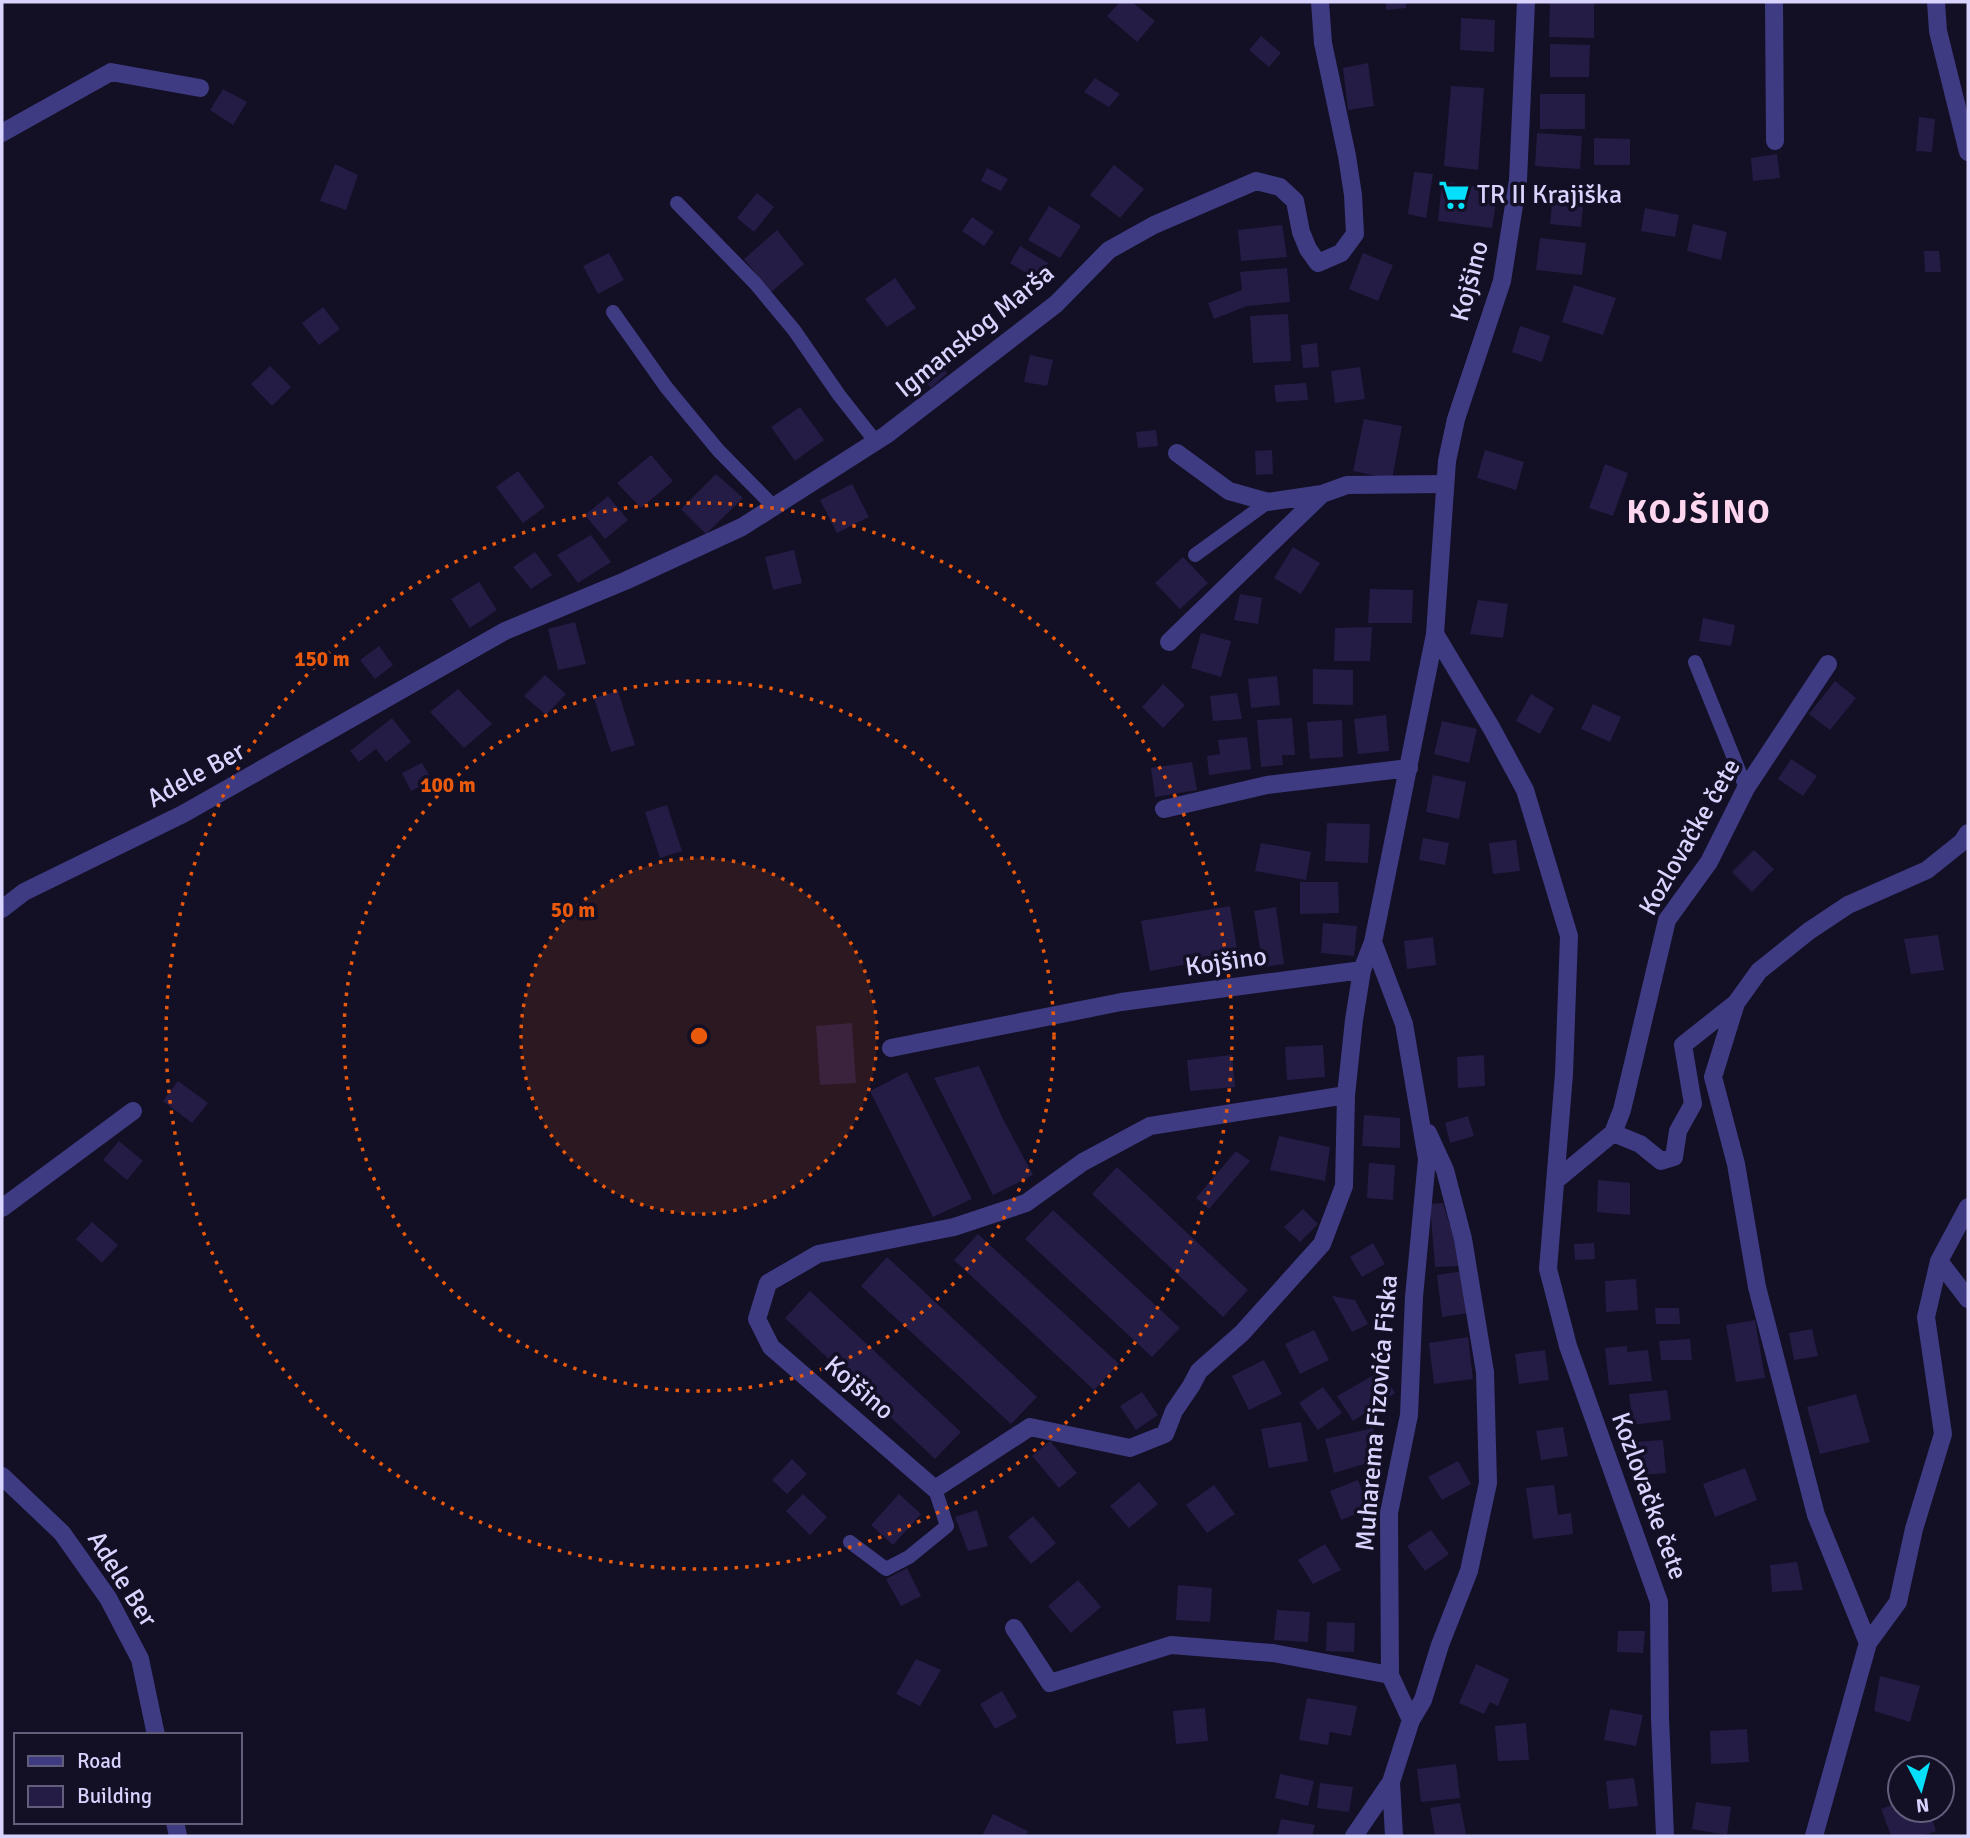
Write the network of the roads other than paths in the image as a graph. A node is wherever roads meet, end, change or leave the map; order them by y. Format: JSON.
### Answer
{"nodes":[{"id":1,"x":1320,"y":2,"type":"edge"},
{"id":2,"x":1526,"y":2,"type":"edge"},
{"id":3,"x":1774,"y":2,"type":"edge"},
{"id":4,"x":1936,"y":2,"type":"edge"},
{"id":5,"x":200,"y":88,"type":"dead end"},
{"id":6,"x":2,"y":133,"type":"edge"},
{"id":7,"x":1775,"y":141,"type":"dead end"},
{"id":8,"x":1968,"y":152,"type":"edge"},
{"id":9,"x":677,"y":203,"type":"dead end"},
{"id":10,"x":613,"y":312,"type":"dead end"},
{"id":11,"x":876,"y":442,"type":"junction"},
{"id":12,"x":1177,"y":453,"type":"dead end"},
{"id":13,"x":1445,"y":484,"type":"junction"},
{"id":14,"x":1322,"y":494,"type":"junction"},
{"id":15,"x":1268,"y":502,"type":"junction"},
{"id":16,"x":774,"y":507,"type":"junction"},
{"id":17,"x":1195,"y":555,"type":"dead end"},
{"id":18,"x":1435,"y":634,"type":"junction"},
{"id":19,"x":1169,"y":642,"type":"dead end"},
{"id":20,"x":1695,"y":662,"type":"dead end"},
{"id":21,"x":1828,"y":664,"type":"dead end"},
{"id":22,"x":413,"y":684,"type":"joint"},
{"id":23,"x":1409,"y":768,"type":"junction"},
{"id":24,"x":1746,"y":789,"type":"junction"},
{"id":25,"x":1164,"y":809,"type":"dead end"},
{"id":26,"x":1968,"y":833,"type":"edge"},
{"id":27,"x":2,"y":909,"type":"edge"},
{"id":28,"x":1373,"y":943,"type":"junction"},
{"id":29,"x":1362,"y":970,"type":"junction"},
{"id":30,"x":1736,"y":1003,"type":"junction"},
{"id":31,"x":891,"y":1048,"type":"dead end"},
{"id":32,"x":1346,"y":1095,"type":"junction"},
{"id":33,"x":133,"y":1111,"type":"dead end"},
{"id":34,"x":1420,"y":1114,"type":"junction"},
{"id":35,"x":1614,"y":1133,"type":"junction"},
{"id":36,"x":1555,"y":1181,"type":"junction"},
{"id":37,"x":1968,"y":1207,"type":"edge"},
{"id":38,"x":2,"y":1208,"type":"edge"},
{"id":39,"x":1939,"y":1261,"type":"junction"},
{"id":40,"x":1968,"y":1298,"type":"edge"},
{"id":41,"x":2,"y":1476,"type":"edge"},
{"id":42,"x":935,"y":1489,"type":"junction"},
{"id":43,"x":850,"y":1542,"type":"dead end"},
{"id":44,"x":1014,"y":1628,"type":"dead end"},
{"id":45,"x":1868,"y":1643,"type":"junction"},
{"id":46,"x":1390,"y":1675,"type":"junction"},
{"id":47,"x":1410,"y":1720,"type":"junction"},
{"id":48,"x":156,"y":1733,"type":"edge"},
{"id":49,"x":1391,"y":1782,"type":"junction"},
{"id":50,"x":1354,"y":1836,"type":"edge"},
{"id":51,"x":1394,"y":1836,"type":"edge"},
{"id":52,"x":1665,"y":1836,"type":"edge"},
{"id":53,"x":1814,"y":1836,"type":"edge"}],
"edges":[{"from":1,"to":11,"type":"street","name":"Igmanskog Marša"},
{"from":2,"to":13,"type":"street","name":"Kojšino"},
{"from":3,"to":7,"type":"street"},
{"from":4,"to":8,"type":"street"},
{"from":5,"to":6,"type":"street"},
{"from":9,"to":11,"type":"lane"},
{"from":10,"to":16,"type":"lane"},
{"from":11,"to":16,"type":"street","name":"Igmanskog Marša"},
{"from":12,"to":15,"type":"street"},
{"from":13,"to":14,"type":"street"},
{"from":13,"to":18,"type":"street","name":"Kojšino"},
{"from":14,"to":15,"type":"street"},
{"from":14,"to":19,"type":"street"},
{"from":15,"to":17,"type":"lane"},
{"from":16,"to":22,"type":"street","name":"Igmanskog Marša"},
{"from":18,"to":23,"type":"street","name":"Kojšino"},
{"from":18,"to":36,"type":"street","name":"Kozlovačke čete"},
{"from":20,"to":24,"type":"lane"},
{"from":21,"to":24,"type":"street","name":"Kozlovačke čete"},
{"from":22,"to":27,"type":"street","name":"Adele Ber"},
{"from":23,"to":25,"type":"street"},
{"from":23,"to":28,"type":"street","name":"Kojšino"},
{"from":24,"to":35,"type":"street","name":"Kozlovačke čete"},
{"from":26,"to":30,"type":"street"},
{"from":28,"to":29,"type":"street","name":"Kojšino"},
{"from":28,"to":34,"type":"street","name":"Muharema Fizovića Fiska"},
{"from":29,"to":31,"type":"street","name":"Kojšino"},
{"from":29,"to":32,"type":"street","name":"Kojšino"},
{"from":30,"to":35,"type":"street"},
{"from":30,"to":45,"type":"street"},
{"from":32,"to":42,"type":"street","name":"Kojšino"},
{"from":32,"to":42,"type":"street","name":"Kojšino"},
{"from":33,"to":38,"type":"street"},
{"from":34,"to":46,"type":"street","name":"Muharema Fizovića Fiska"},
{"from":34,"to":47,"type":"street","name":"Muharema Fizovića Fiska"},
{"from":35,"to":36,"type":"street"},
{"from":36,"to":52,"type":"street","name":"Kozlovačke čete"},
{"from":37,"to":39,"type":"street"},
{"from":39,"to":40,"type":"street"},
{"from":39,"to":45,"type":"street"},
{"from":41,"to":48,"type":"street","name":"Adele Ber"},
{"from":42,"to":43,"type":"lane"},
{"from":44,"to":46,"type":"street"},
{"from":45,"to":53,"type":"street"},
{"from":46,"to":47,"type":"street","name":"Muharema Fizovića Fiska"},
{"from":47,"to":49,"type":"street","name":"Muharema Fizovića Fiska"},
{"from":49,"to":50,"type":"street"},
{"from":49,"to":51,"type":"street","name":"Muharema Fizovića Fiska"}]}
